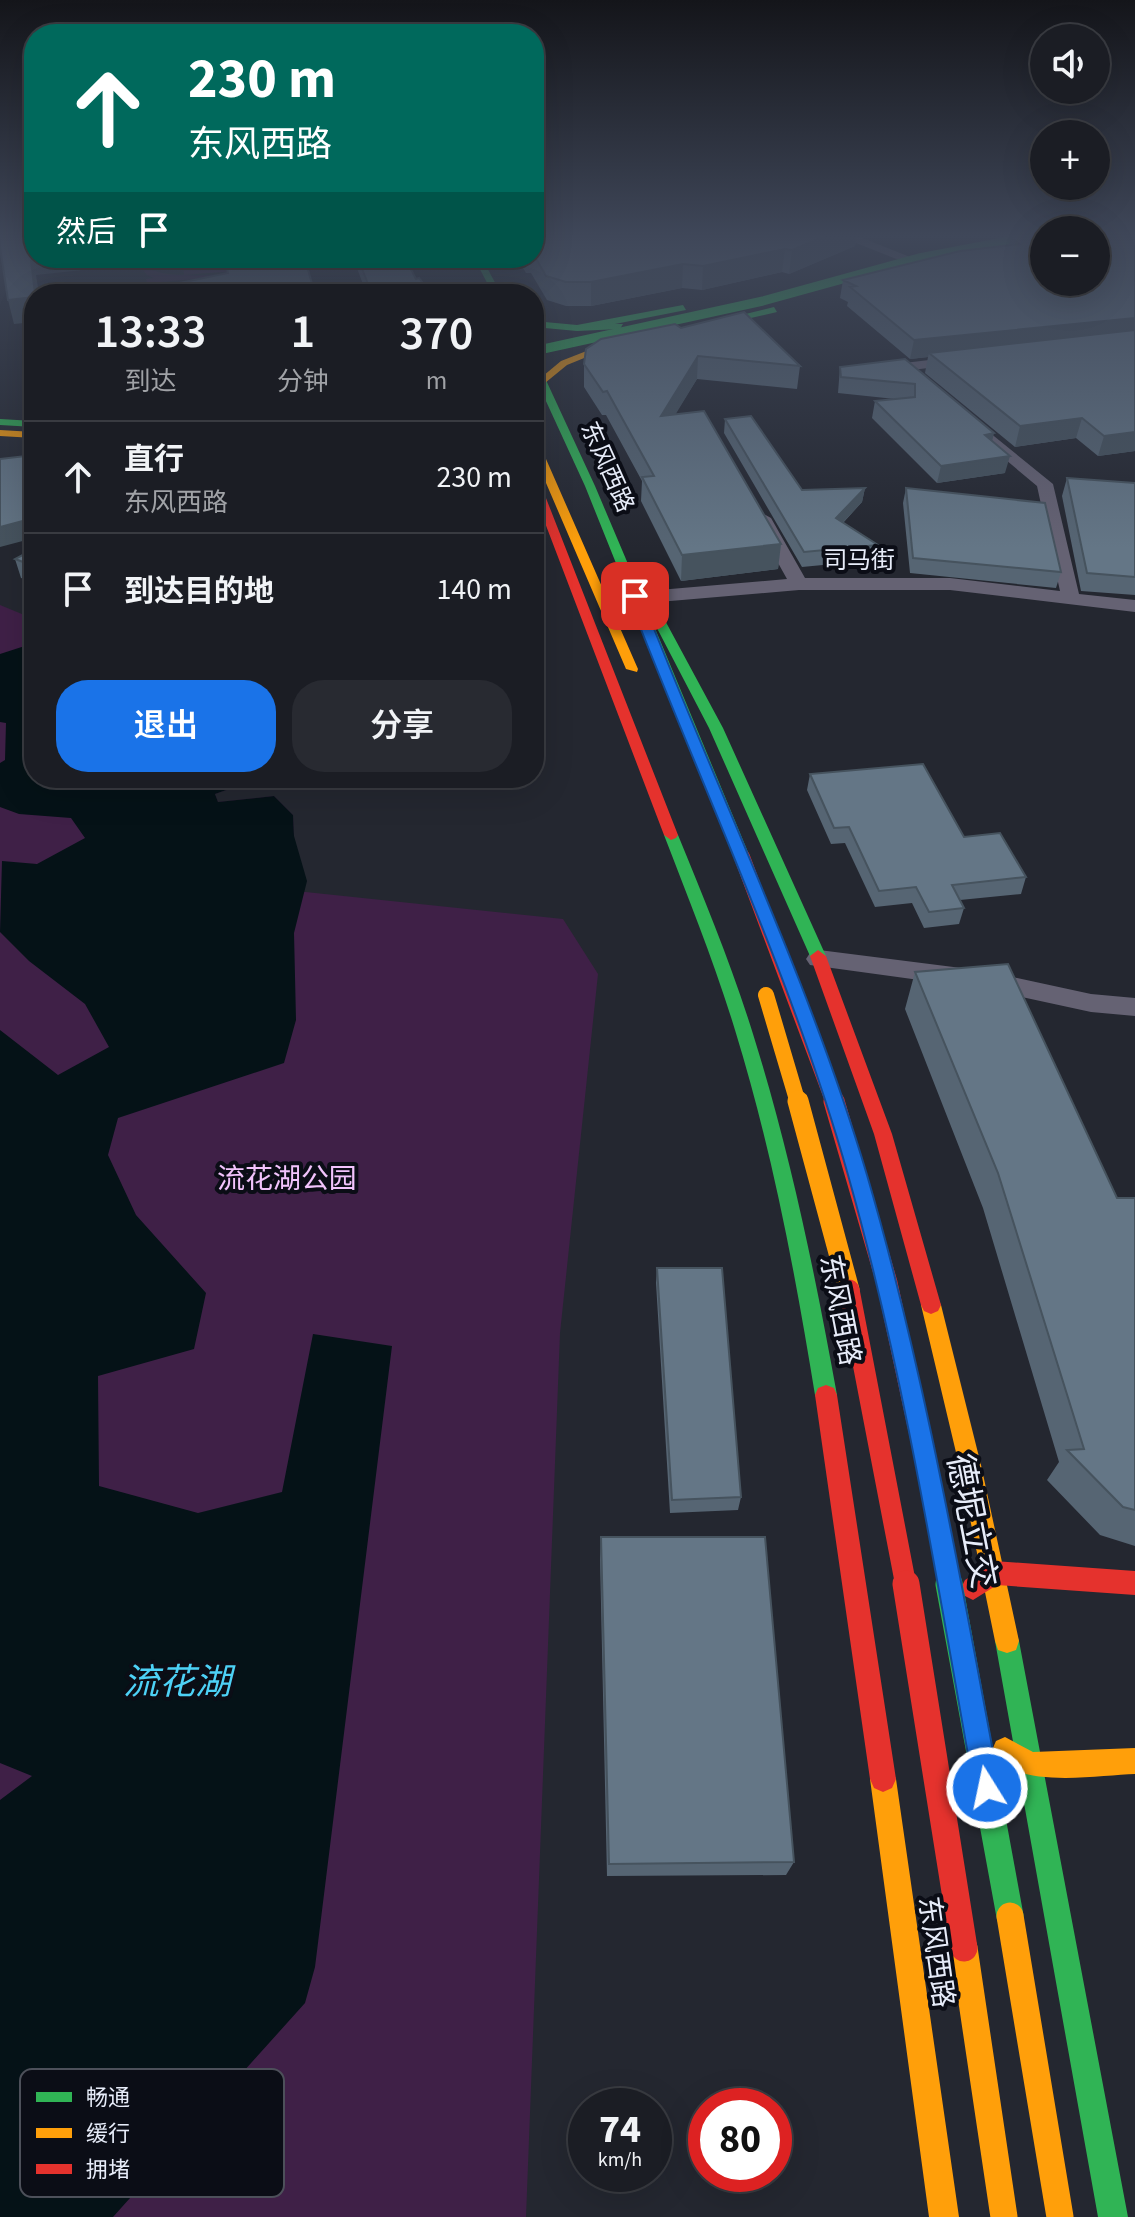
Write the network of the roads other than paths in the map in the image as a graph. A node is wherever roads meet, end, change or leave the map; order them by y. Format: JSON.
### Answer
{"nodes":[{"id":1,"x":582,"y":340,"type":"edge"},
{"id":2,"x":621,"y":340,"type":"edge"},
{"id":3,"x":616,"y":341,"type":"joint"},
{"id":4,"x":544,"y":349,"type":"edge"},
{"id":5,"x":981,"y":359,"type":"edge"},
{"id":6,"x":544,"y":371,"type":"edge"},
{"id":7,"x":544,"y":386,"type":"edge"},
{"id":8,"x":928,"y":386,"type":"edge"},
{"id":9,"x":951,"y":406,"type":"edge"},
{"id":10,"x":0,"y":422,"type":"edge"},
{"id":11,"x":24,"y":423,"type":"edge"},
{"id":12,"x":0,"y":433,"type":"edge"},
{"id":13,"x":24,"y":434,"type":"edge"},
{"id":14,"x":0,"y":445,"type":"edge"},
{"id":15,"x":24,"y":446,"type":"edge"},
{"id":16,"x":544,"y":468,"type":"edge"},
{"id":17,"x":750,"y":498,"type":"edge"},
{"id":18,"x":544,"y":506,"type":"edge"},
{"id":19,"x":615,"y":545,"type":"junction"},
{"id":20,"x":799,"y":584,"type":"junction"},
{"id":21,"x":647,"y":597,"type":"junction"},
{"id":22,"x":1071,"y":598,"type":"junction"},
{"id":23,"x":1135,"y":606,"type":"edge"},
{"id":24,"x":637,"y":682,"type":"dead end"},
{"id":25,"x":742,"y":857,"type":"joint"},
{"id":26,"x":819,"y":959,"type":"junction"},
{"id":27,"x":760,"y":977,"type":"dead end"},
{"id":28,"x":1135,"y":1007,"type":"edge"},
{"id":29,"x":927,"y":1291,"type":"junction"},
{"id":30,"x":809,"y":1294,"type":"junction"},
{"id":31,"x":994,"y":1573,"type":"junction"},
{"id":32,"x":1135,"y":1583,"type":"edge"},
{"id":33,"x":880,"y":1659,"type":"junction"},
{"id":34,"x":908,"y":1689,"type":"dead end"},
{"id":35,"x":1135,"y":1761,"type":"edge"},
{"id":36,"x":1030,"y":1765,"type":"junction"},
{"id":37,"x":944,"y":2217,"type":"edge"},
{"id":38,"x":1004,"y":2217,"type":"edge"},
{"id":39,"x":1060,"y":2217,"type":"edge"},
{"id":40,"x":1113,"y":2217,"type":"edge"}],
"edges":[{"from":1,"to":4,"type":"main road","bridge":true},
{"from":2,"to":3,"type":"main road","bridge":true},
{"from":3,"to":6,"type":"main road"},
{"from":5,"to":8,"type":"street"},
{"from":7,"to":19,"type":"main road","name":"东风西路"},
{"from":9,"to":22,"type":"street"},
{"from":10,"to":11,"type":"main road"},
{"from":12,"to":13,"type":"main road"},
{"from":14,"to":15,"type":"main road"},
{"from":16,"to":24,"type":"main road","name":"东风西路"},
{"from":17,"to":20,"type":"street"},
{"from":18,"to":30,"type":"main road","name":"东风西路"},
{"from":19,"to":21,"type":"main road","name":"东风西路"},
{"from":19,"to":25,"type":"main road","name":"东风西路"},
{"from":20,"to":21,"type":"street","name":"司马街"},
{"from":20,"to":22,"type":"street","name":"司马街"},
{"from":21,"to":26,"type":"main road","name":"东风西路"},
{"from":22,"to":23,"type":"street","name":"司马街"},
{"from":25,"to":39,"type":"main road","name":"德坭立交","bridge":true},
{"from":26,"to":28,"type":"street"},
{"from":26,"to":29,"type":"main road","name":"东风西路"},
{"from":27,"to":38,"type":"main road","bridge":true},
{"from":29,"to":30,"type":"main road"},
{"from":29,"to":31,"type":"main road","name":"东风西路"},
{"from":30,"to":33,"type":"main road","name":"东风西路"},
{"from":31,"to":32,"type":"main road"},
{"from":31,"to":33,"type":"main road"},
{"from":31,"to":36,"type":"main road","name":"东风西路"},
{"from":33,"to":37,"type":"main road","name":"东风西路"},
{"from":34,"to":36,"type":"main road"},
{"from":35,"to":36,"type":"main road"},
{"from":36,"to":40,"type":"main road","name":"东风西路"}]}
